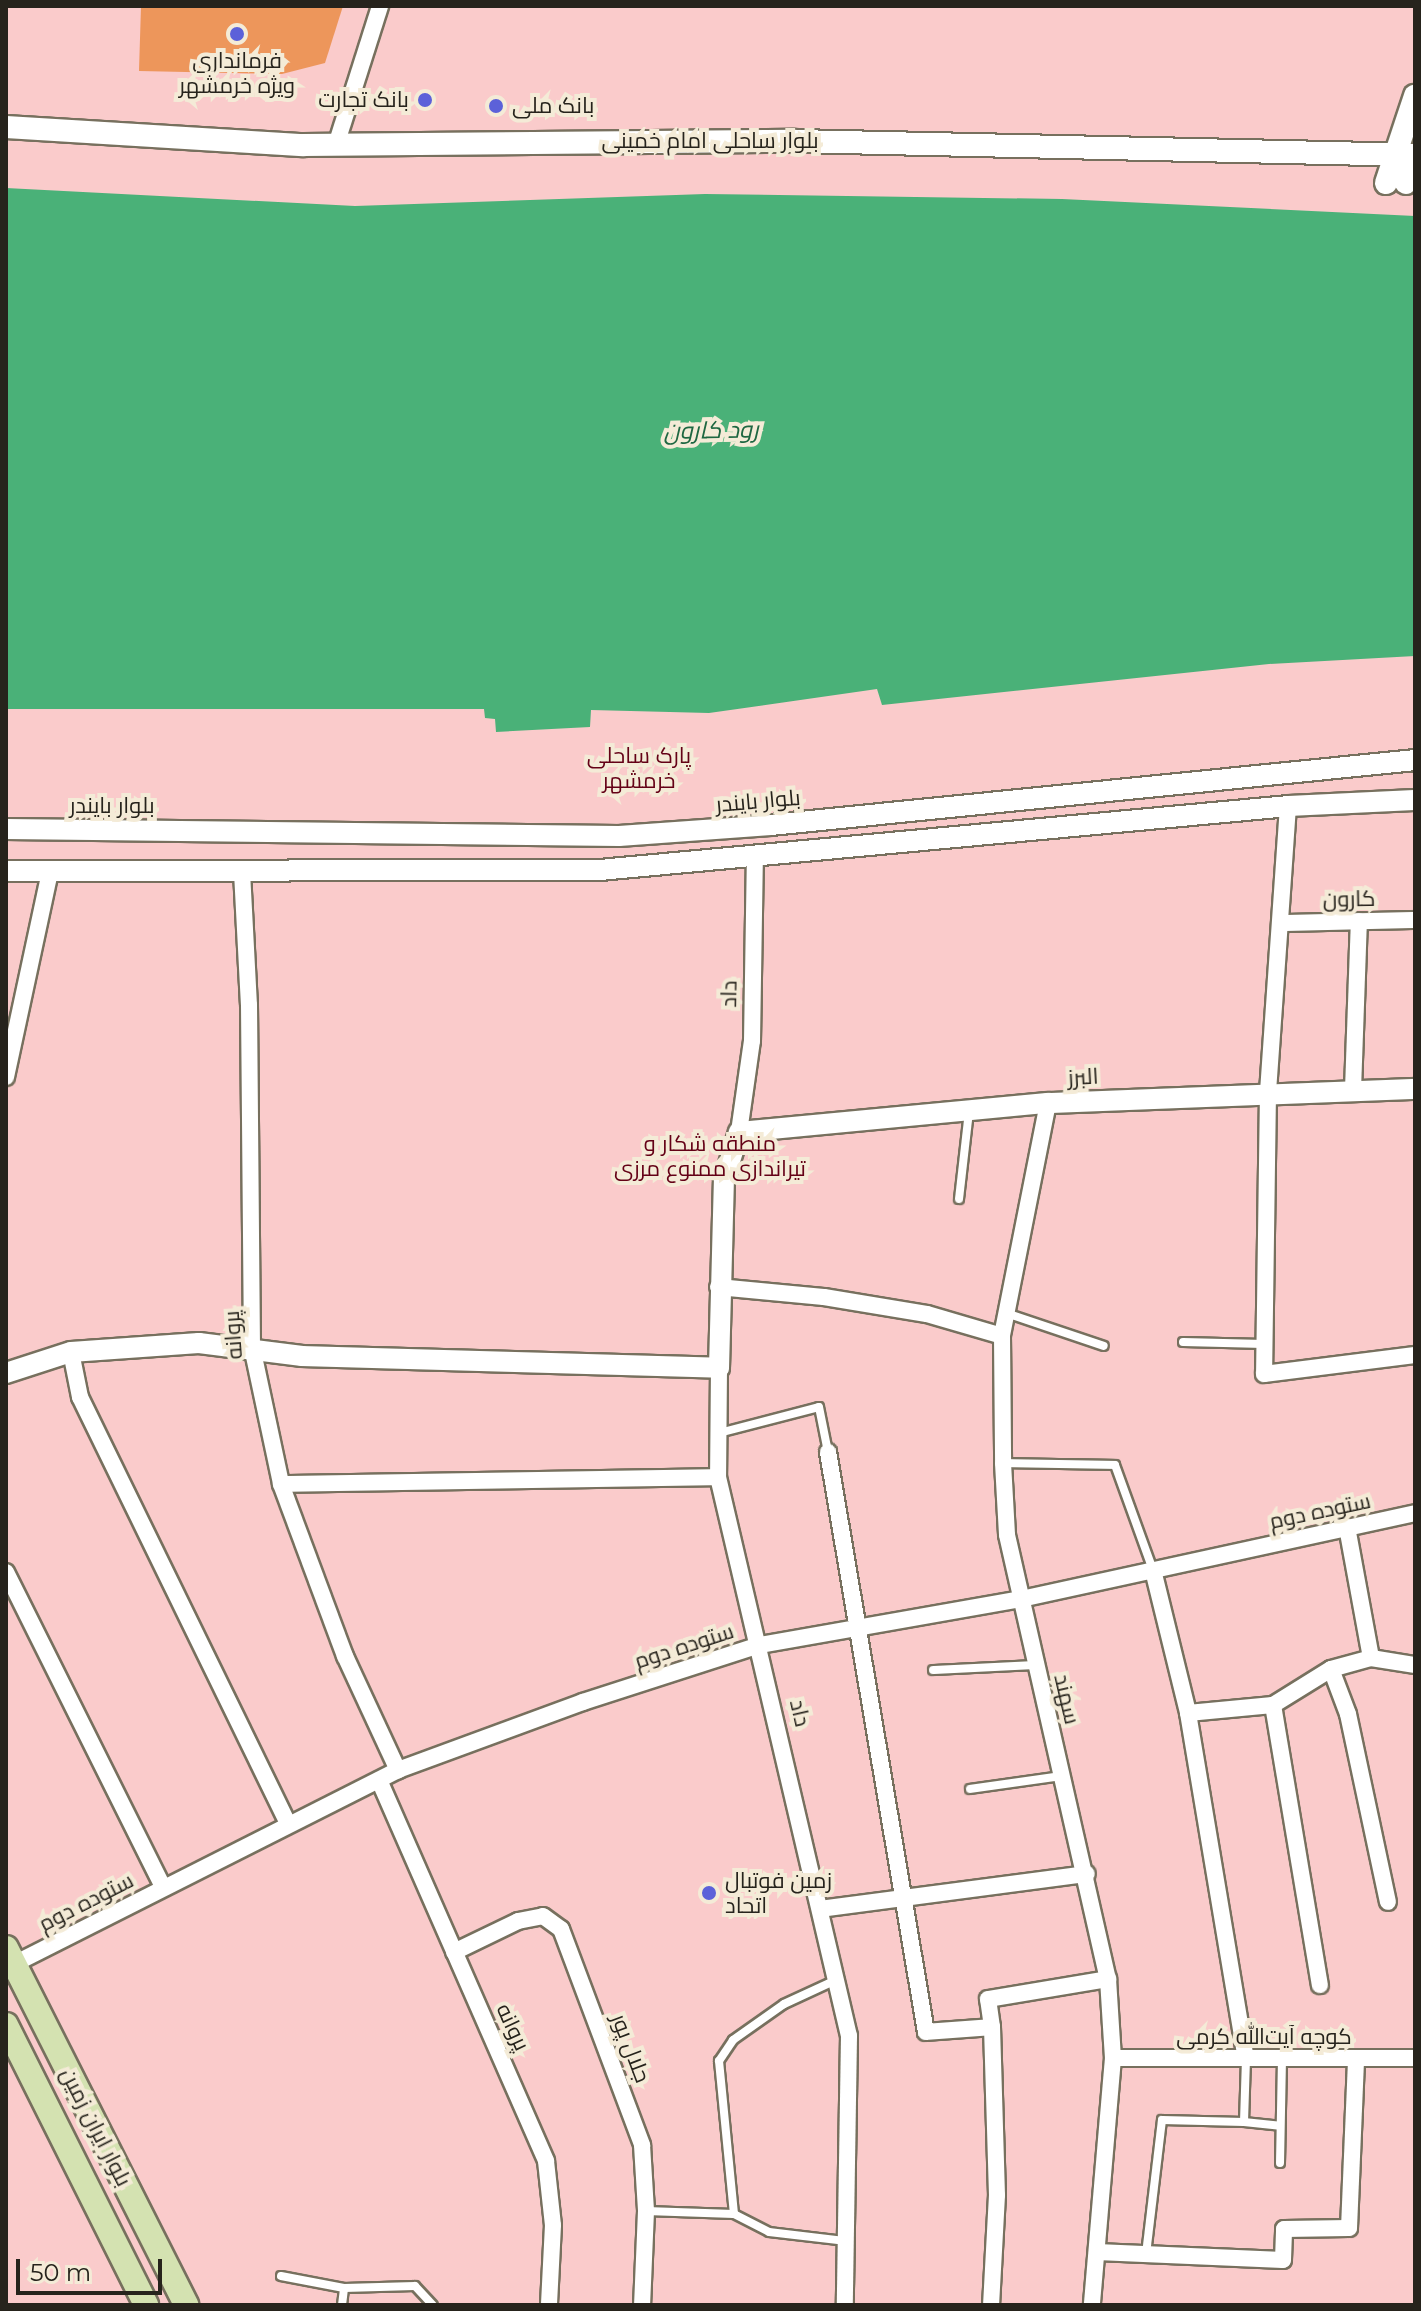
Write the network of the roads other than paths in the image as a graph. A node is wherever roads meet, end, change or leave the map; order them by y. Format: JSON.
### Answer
{"nodes":[{"id":1,"x":380,"y":6,"type":"edge"},
{"id":2,"x":1415,"y":96,"type":"edge"},
{"id":3,"x":6,"y":127,"type":"edge"},
{"id":4,"x":336,"y":145,"type":"junction"},
{"id":5,"x":1409,"y":156,"type":"edge"},
{"id":6,"x":1396,"y":183,"type":"dead end"},
{"id":7,"x":1415,"y":760,"type":"edge"},
{"id":8,"x":1219,"y":777,"type":"junction"},
{"id":9,"x":1415,"y":800,"type":"edge"},
{"id":10,"x":1288,"y":806,"type":"junction"},
{"id":11,"x":1223,"y":813,"type":"junction"},
{"id":12,"x":6,"y":829,"type":"edge"},
{"id":13,"x":755,"y":856,"type":"junction"},
{"id":14,"x":6,"y":871,"type":"edge"},
{"id":15,"x":50,"y":871,"type":"junction"},
{"id":16,"x":242,"y":872,"type":"junction"},
{"id":17,"x":1415,"y":920,"type":"edge"},
{"id":18,"x":1359,"y":921,"type":"junction"},
{"id":19,"x":1283,"y":923,"type":"junction"},
{"id":20,"x":6,"y":1077,"type":"edge"},
{"id":21,"x":1415,"y":1089,"type":"edge"},
{"id":22,"x":1353,"y":1090,"type":"junction"},
{"id":23,"x":1268,"y":1092,"type":"junction"},
{"id":24,"x":1048,"y":1103,"type":"junction"},
{"id":25,"x":969,"y":1110,"type":"junction"},
{"id":26,"x":746,"y":1132,"type":"junction"},
{"id":27,"x":959,"y":1199,"type":"dead end"},
{"id":28,"x":718,"y":1287,"type":"junction"},
{"id":29,"x":1006,"y":1313,"type":"junction"},
{"id":30,"x":1002,"y":1336,"type":"junction"},
{"id":31,"x":1183,"y":1342,"type":"dead end"},
{"id":32,"x":1264,"y":1344,"type":"junction"},
{"id":33,"x":1104,"y":1346,"type":"dead end"},
{"id":34,"x":252,"y":1347,"type":"junction"},
{"id":35,"x":71,"y":1352,"type":"junction"},
{"id":36,"x":1415,"y":1355,"type":"edge"},
{"id":37,"x":719,"y":1368,"type":"junction"},
{"id":38,"x":6,"y":1373,"type":"edge"},
{"id":39,"x":718,"y":1433,"type":"junction"},
{"id":40,"x":828,"y":1452,"type":"joint"},
{"id":41,"x":1003,"y":1463,"type":"junction"},
{"id":42,"x":718,"y":1477,"type":"junction"},
{"id":43,"x":281,"y":1484,"type":"junction"},
{"id":44,"x":1415,"y":1513,"type":"edge"},
{"id":45,"x":1347,"y":1527,"type":"junction"},
{"id":46,"x":1153,"y":1570,"type":"junction"},
{"id":47,"x":6,"y":1572,"type":"edge"},
{"id":48,"x":1021,"y":1599,"type":"junction"},
{"id":49,"x":860,"y":1626,"type":"junction"},
{"id":50,"x":760,"y":1645,"type":"junction"},
{"id":51,"x":1371,"y":1658,"type":"junction"},
{"id":52,"x":1036,"y":1665,"type":"junction"},
{"id":53,"x":1415,"y":1665,"type":"edge"},
{"id":54,"x":1331,"y":1669,"type":"junction"},
{"id":55,"x":933,"y":1670,"type":"dead end"},
{"id":56,"x":1273,"y":1705,"type":"junction"},
{"id":57,"x":1188,"y":1713,"type":"junction"},
{"id":58,"x":398,"y":1770,"type":"junction"},
{"id":59,"x":1062,"y":1776,"type":"junction"},
{"id":60,"x":379,"y":1780,"type":"junction"},
{"id":61,"x":970,"y":1789,"type":"dead end"},
{"id":62,"x":288,"y":1824,"type":"junction"},
{"id":63,"x":1087,"y":1874,"type":"junction"},
{"id":64,"x":163,"y":1887,"type":"junction"},
{"id":65,"x":906,"y":1898,"type":"junction"},
{"id":66,"x":1388,"y":1902,"type":"dead end"},
{"id":67,"x":820,"y":1909,"type":"junction"},
{"id":68,"x":454,"y":1952,"type":"junction"},
{"id":69,"x":10,"y":1956,"type":"edge"},
{"id":70,"x":1108,"y":1979,"type":"junction"},
{"id":71,"x":836,"y":1980,"type":"junction"},
{"id":72,"x":1320,"y":1985,"type":"dead end"},
{"id":73,"x":6,"y":2025,"type":"edge"},
{"id":74,"x":992,"y":2027,"type":"junction"},
{"id":75,"x":1113,"y":2058,"type":"junction"},
{"id":76,"x":1246,"y":2058,"type":"junction"},
{"id":77,"x":1282,"y":2058,"type":"junction"},
{"id":78,"x":1415,"y":2058,"type":"edge"},
{"id":79,"x":1356,"y":2059,"type":"junction"},
{"id":80,"x":1244,"y":2122,"type":"junction"},
{"id":81,"x":1280,"y":2126,"type":"junction"},
{"id":82,"x":1280,"y":2163,"type":"dead end"},
{"id":83,"x":646,"y":2211,"type":"junction"},
{"id":84,"x":734,"y":2214,"type":"junction"},
{"id":85,"x":846,"y":2241,"type":"junction"},
{"id":86,"x":1097,"y":2252,"type":"junction"},
{"id":87,"x":1146,"y":2254,"type":"junction"},
{"id":88,"x":281,"y":2276,"type":"dead end"},
{"id":89,"x":344,"y":2288,"type":"junction"},
{"id":90,"x":146,"y":2305,"type":"edge"},
{"id":91,"x":186,"y":2305,"type":"edge"},
{"id":92,"x":342,"y":2305,"type":"edge"},
{"id":93,"x":433,"y":2305,"type":"edge"},
{"id":94,"x":549,"y":2305,"type":"edge"},
{"id":95,"x":642,"y":2305,"type":"edge"},
{"id":96,"x":845,"y":2305,"type":"edge"},
{"id":97,"x":991,"y":2305,"type":"edge"},
{"id":98,"x":1092,"y":2305,"type":"edge"}],
"edges":[{"from":1,"to":4,"type":"street"},
{"from":2,"to":5,"type":"main road"},
{"from":3,"to":4,"type":"main road","name":"بلوار ساحلی امام خمینی"},
{"from":4,"to":5,"type":"main road","name":"بلوار ساحلی امام خمینی"},
{"from":5,"to":6,"type":"main road"},
{"from":7,"to":8,"type":"street","name":"بلوار بایندر"},
{"from":8,"to":11,"type":"street"},
{"from":8,"to":12,"type":"street","name":"بلوار بایندر"},
{"from":9,"to":10,"type":"street"},
{"from":10,"to":11,"type":"street"},
{"from":10,"to":19,"type":"street"},
{"from":11,"to":13,"type":"street"},
{"from":13,"to":16,"type":"street"},
{"from":13,"to":26,"type":"street","name":"داد"},
{"from":14,"to":15,"type":"street"},
{"from":15,"to":16,"type":"street"},
{"from":15,"to":20,"type":"street"},
{"from":16,"to":34,"type":"street","name":"پروانه"},
{"from":17,"to":18,"type":"street","name":"کارون"},
{"from":18,"to":19,"type":"street","name":"کارون"},
{"from":18,"to":22,"type":"street"},
{"from":19,"to":23,"type":"street"},
{"from":21,"to":22,"type":"street","name":"البرز"},
{"from":22,"to":23,"type":"street","name":"البرز"},
{"from":23,"to":24,"type":"street","name":"البرز"},
{"from":23,"to":32,"type":"street"},
{"from":24,"to":25,"type":"street","name":"البرز"},
{"from":24,"to":29,"type":"street","name":"سهند"},
{"from":25,"to":26,"type":"street","name":"البرز"},
{"from":25,"to":27,"type":"lane"},
{"from":26,"to":28,"type":"street","name":"داد"},
{"from":28,"to":30,"type":"street"},
{"from":28,"to":37,"type":"street","name":"داد"},
{"from":29,"to":30,"type":"street","name":"سهند"},
{"from":29,"to":33,"type":"lane"},
{"from":30,"to":41,"type":"street","name":"سهند"},
{"from":31,"to":32,"type":"lane"},
{"from":32,"to":36,"type":"street"},
{"from":34,"to":35,"type":"street"},
{"from":34,"to":37,"type":"street"},
{"from":34,"to":43,"type":"street","name":"پروانه"},
{"from":35,"to":38,"type":"street"},
{"from":35,"to":62,"type":"street"},
{"from":37,"to":39,"type":"street","name":"داد"},
{"from":39,"to":40,"type":"lane"},
{"from":39,"to":42,"type":"street","name":"داد"},
{"from":40,"to":49,"type":"street"},
{"from":41,"to":46,"type":"lane"},
{"from":41,"to":48,"type":"street","name":"سهند"},
{"from":42,"to":43,"type":"street"},
{"from":42,"to":50,"type":"street","name":"داد"},
{"from":43,"to":58,"type":"street","name":"پروانه"},
{"from":44,"to":45,"type":"street","name":"ستوده دوم"},
{"from":45,"to":46,"type":"street","name":"ستوده دوم"},
{"from":45,"to":51,"type":"street"},
{"from":46,"to":48,"type":"street","name":"ستوده دوم"},
{"from":46,"to":57,"type":"street"},
{"from":47,"to":64,"type":"street"},
{"from":48,"to":49,"type":"street","name":"ستوده دوم"},
{"from":48,"to":52,"type":"street","name":"سهند"},
{"from":49,"to":50,"type":"street","name":"ستوده دوم"},
{"from":49,"to":65,"type":"street"},
{"from":50,"to":58,"type":"street","name":"ستوده دوم"},
{"from":50,"to":67,"type":"street","name":"داد"},
{"from":51,"to":53,"type":"street"},
{"from":51,"to":54,"type":"street"},
{"from":52,"to":55,"type":"lane"},
{"from":52,"to":59,"type":"street","name":"سهند"},
{"from":54,"to":56,"type":"street"},
{"from":54,"to":66,"type":"street"},
{"from":56,"to":57,"type":"street"},
{"from":56,"to":72,"type":"street"},
{"from":57,"to":76,"type":"street"},
{"from":58,"to":60,"type":"street","name":"ستوده دوم"},
{"from":59,"to":61,"type":"lane"},
{"from":59,"to":63,"type":"street","name":"سهند"},
{"from":60,"to":62,"type":"street","name":"ستوده دوم"},
{"from":60,"to":68,"type":"street","name":"پروانه"},
{"from":62,"to":64,"type":"street","name":"ستوده دوم"},
{"from":63,"to":65,"type":"street"},
{"from":63,"to":70,"type":"street","name":"سهند"},
{"from":64,"to":69,"type":"street","name":"ستوده دوم"},
{"from":65,"to":67,"type":"street"},
{"from":65,"to":74,"type":"street"},
{"from":67,"to":71,"type":"street","name":"داد"},
{"from":68,"to":83,"type":"street","name":"جلال پور"},
{"from":68,"to":94,"type":"street","name":"پروانه"},
{"from":69,"to":91,"type":"main road","name":"بلوار ایران زمین"},
{"from":70,"to":74,"type":"street"},
{"from":70,"to":75,"type":"street","name":"سهند"},
{"from":71,"to":84,"type":"lane"},
{"from":71,"to":85,"type":"street","name":"داد"},
{"from":73,"to":90,"type":"main road","name":"بلوار ایران زمین"},
{"from":74,"to":97,"type":"street"},
{"from":75,"to":76,"type":"street","name":"کوچه آیت‌الله کرمی"},
{"from":75,"to":86,"type":"street","name":"سهند"},
{"from":76,"to":77,"type":"street","name":"کوچه آیت‌الله کرمی"},
{"from":76,"to":80,"type":"lane"},
{"from":77,"to":79,"type":"street","name":"کوچه آیت‌الله کرمی"},
{"from":77,"to":81,"type":"lane"},
{"from":78,"to":79,"type":"street","name":"کوچه آیت‌الله کرمی"},
{"from":79,"to":87,"type":"street"},
{"from":80,"to":81,"type":"lane"},
{"from":80,"to":87,"type":"lane"},
{"from":81,"to":82,"type":"lane"},
{"from":83,"to":84,"type":"lane"},
{"from":83,"to":95,"type":"street","name":"جلال پور"},
{"from":84,"to":85,"type":"lane"},
{"from":85,"to":96,"type":"street","name":"داد"},
{"from":86,"to":87,"type":"street"},
{"from":86,"to":98,"type":"street","name":"سهند"},
{"from":88,"to":89,"type":"lane"},
{"from":89,"to":92,"type":"lane"},
{"from":89,"to":93,"type":"lane"}]}
